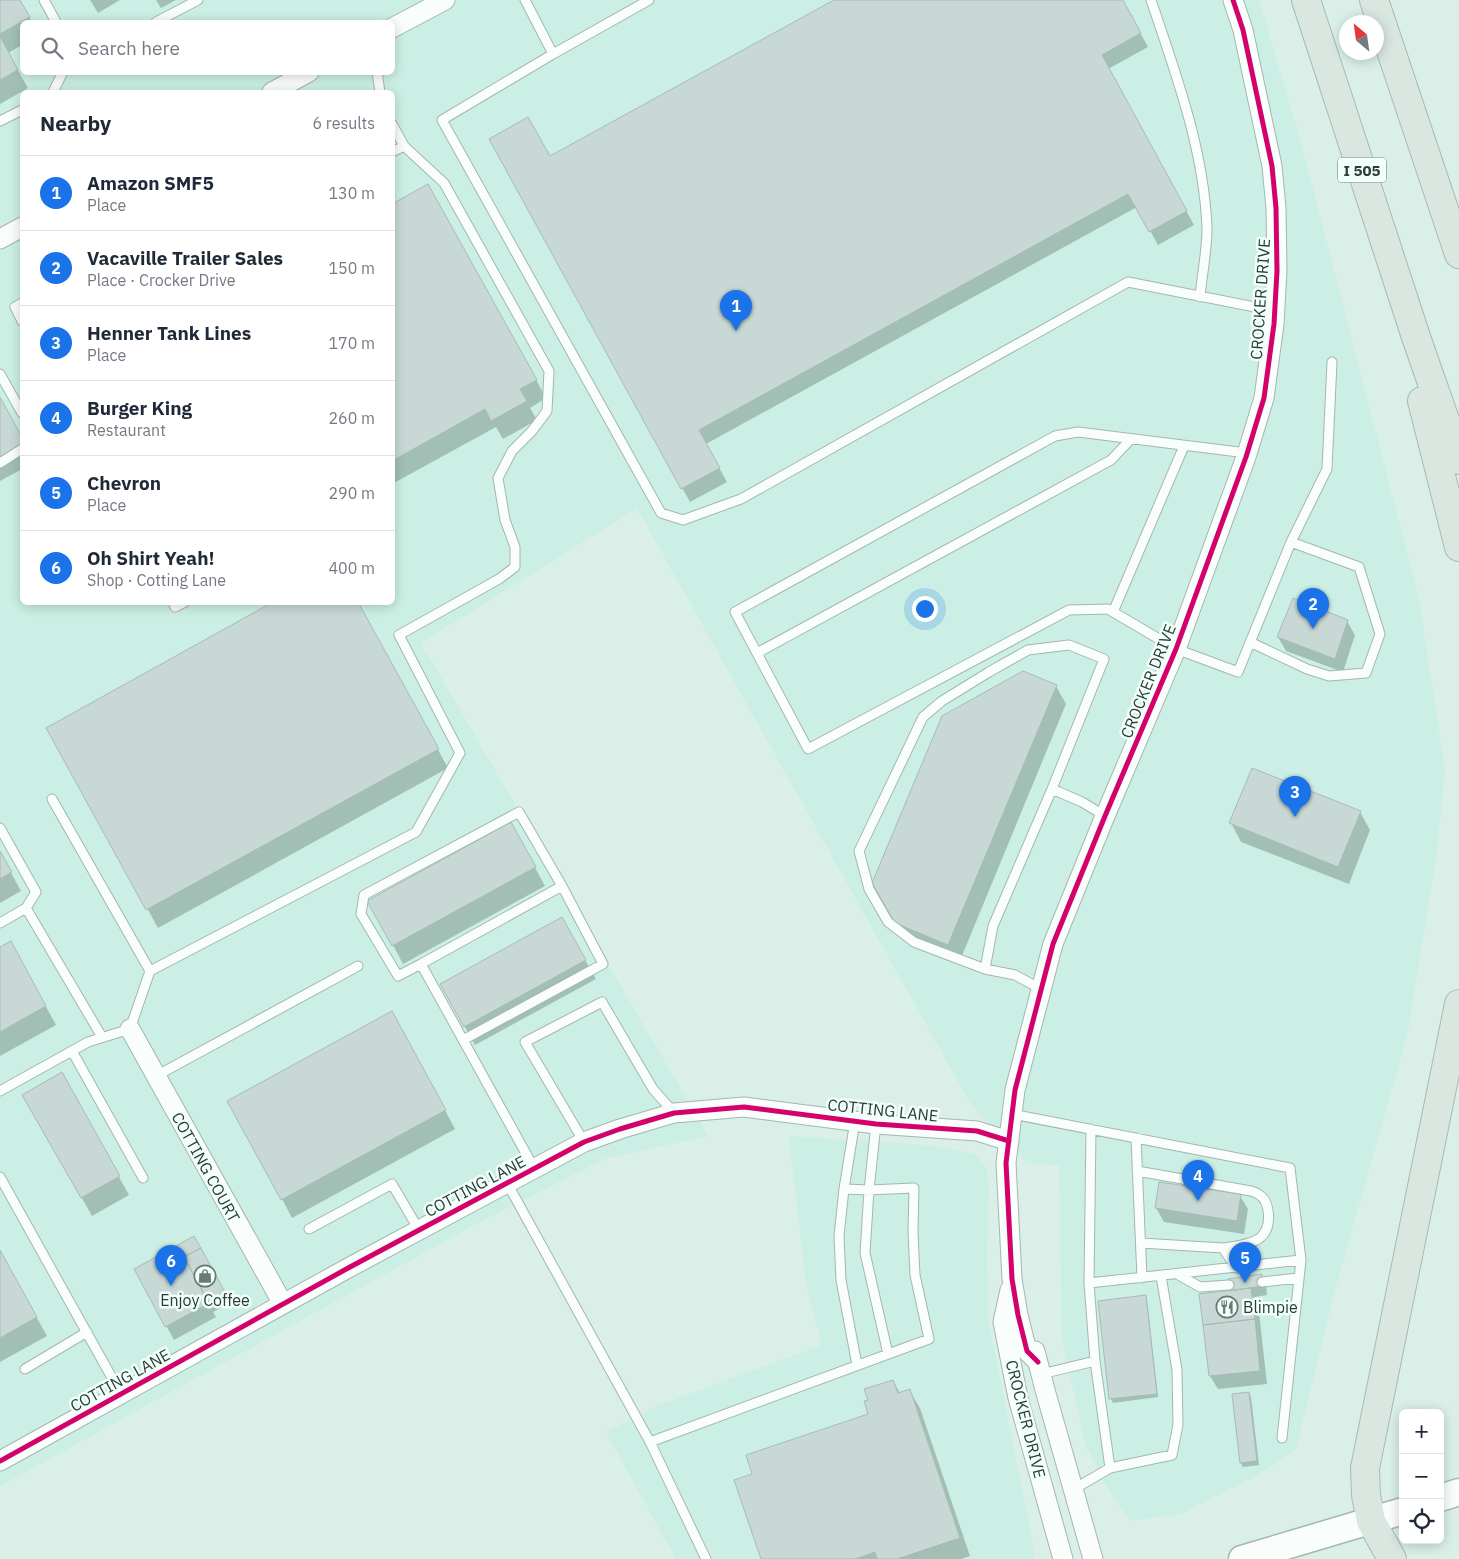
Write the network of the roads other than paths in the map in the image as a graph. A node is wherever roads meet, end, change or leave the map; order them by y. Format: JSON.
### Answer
{"nodes":[{"id":1,"x":44,"y":0,"type":"edge"},
{"id":2,"x":198,"y":0,"type":"edge"},
{"id":3,"x":525,"y":0,"type":"edge"},
{"id":4,"x":649,"y":0,"type":"edge"},
{"id":5,"x":1152,"y":0,"type":"edge"},
{"id":6,"x":1233,"y":0,"type":"edge"},
{"id":7,"x":1306,"y":0,"type":"edge"},
{"id":8,"x":1374,"y":0,"type":"edge"},
{"id":9,"x":440,"y":1,"type":"edge"},
{"id":10,"x":55,"y":20,"type":"edge"},
{"id":11,"x":160,"y":20,"type":"edge"},
{"id":12,"x":395,"y":26,"type":"edge"},
{"id":13,"x":553,"y":54,"type":"junction"},
{"id":14,"x":61,"y":75,"type":"edge"},
{"id":15,"x":304,"y":75,"type":"edge"},
{"id":16,"x":377,"y":75,"type":"edge"},
{"id":17,"x":1402,"y":84,"type":"junction"},
{"id":18,"x":53,"y":90,"type":"edge"},
{"id":19,"x":276,"y":90,"type":"edge"},
{"id":20,"x":380,"y":90,"type":"edge"},
{"id":21,"x":20,"y":111,"type":"edge"},
{"id":22,"x":0,"y":121,"type":"edge"},
{"id":23,"x":395,"y":130,"type":"edge"},
{"id":24,"x":404,"y":146,"type":"junction"},
{"id":25,"x":395,"y":150,"type":"edge"},
{"id":26,"x":1459,"y":222,"type":"edge"},
{"id":27,"x":20,"y":228,"type":"edge"},
{"id":28,"x":0,"y":239,"type":"edge"},
{"id":29,"x":1459,"y":254,"type":"edge"},
{"id":30,"x":1200,"y":296,"type":"junction"},
{"id":31,"x":20,"y":304,"type":"edge"},
{"id":32,"x":1275,"y":311,"type":"junction"},
{"id":33,"x":20,"y":317,"type":"edge"},
{"id":34,"x":1417,"y":340,"type":"junction"},
{"id":35,"x":1332,"y":362,"type":"dead end"},
{"id":36,"x":0,"y":374,"type":"edge"},
{"id":37,"x":20,"y":410,"type":"edge"},
{"id":38,"x":1131,"y":439,"type":"junction"},
{"id":39,"x":1184,"y":446,"type":"junction"},
{"id":40,"x":20,"y":450,"type":"edge"},
{"id":41,"x":1247,"y":454,"type":"junction"},
{"id":42,"x":1459,"y":460,"type":"edge"},
{"id":43,"x":0,"y":463,"type":"edge"},
{"id":44,"x":1291,"y":542,"type":"junction"},
{"id":45,"x":1459,"y":547,"type":"edge"},
{"id":46,"x":1113,"y":612,"type":"junction"},
{"id":47,"x":1250,"y":642,"type":"junction"},
{"id":48,"x":1176,"y":649,"type":"junction"},
{"id":49,"x":757,"y":653,"type":"junction"},
{"id":50,"x":1052,"y":789,"type":"junction"},
{"id":51,"x":52,"y":800,"type":"dead end"},
{"id":52,"x":1104,"y":816,"type":"junction"},
{"id":53,"x":0,"y":828,"type":"edge"},
{"id":54,"x":562,"y":886,"type":"junction"},
{"id":55,"x":26,"y":908,"type":"junction"},
{"id":56,"x":0,"y":923,"type":"edge"},
{"id":57,"x":421,"y":964,"type":"junction"},
{"id":58,"x":358,"y":966,"type":"dead end"},
{"id":59,"x":985,"y":968,"type":"junction"},
{"id":60,"x":150,"y":972,"type":"junction"},
{"id":61,"x":1041,"y":989,"type":"junction"},
{"id":62,"x":1459,"y":1004,"type":"edge"},
{"id":63,"x":130,"y":1029,"type":"junction"},
{"id":64,"x":102,"y":1037,"type":"junction"},
{"id":65,"x":463,"y":1040,"type":"junction"},
{"id":66,"x":72,"y":1050,"type":"junction"},
{"id":67,"x":156,"y":1076,"type":"junction"},
{"id":68,"x":0,"y":1091,"type":"edge"},
{"id":69,"x":674,"y":1113,"type":"junction"},
{"id":70,"x":1012,"y":1114,"type":"junction"},
{"id":71,"x":855,"y":1121,"type":"junction"},
{"id":72,"x":876,"y":1124,"type":"junction"},
{"id":73,"x":1091,"y":1129,"type":"junction"},
{"id":74,"x":1136,"y":1138,"type":"junction"},
{"id":75,"x":1009,"y":1141,"type":"junction"},
{"id":76,"x":584,"y":1142,"type":"junction"},
{"id":77,"x":534,"y":1168,"type":"junction"},
{"id":78,"x":1137,"y":1172,"type":"junction"},
{"id":79,"x":0,"y":1178,"type":"edge"},
{"id":80,"x":143,"y":1178,"type":"dead end"},
{"id":81,"x":507,"y":1183,"type":"junction"},
{"id":82,"x":844,"y":1189,"type":"junction"},
{"id":83,"x":869,"y":1190,"type":"junction"},
{"id":84,"x":309,"y":1229,"type":"dead end"},
{"id":85,"x":419,"y":1230,"type":"junction"},
{"id":86,"x":1141,"y":1243,"type":"junction"},
{"id":87,"x":1222,"y":1248,"type":"junction"},
{"id":88,"x":1301,"y":1260,"type":"junction"},
{"id":89,"x":1236,"y":1268,"type":"junction"},
{"id":90,"x":1177,"y":1274,"type":"junction"},
{"id":91,"x":1161,"y":1276,"type":"junction"},
{"id":92,"x":1142,"y":1278,"type":"junction"},
{"id":93,"x":1298,"y":1278,"type":"junction"},
{"id":94,"x":1012,"y":1279,"type":"junction"},
{"id":95,"x":1262,"y":1282,"type":"dead end"},
{"id":96,"x":1089,"y":1283,"type":"junction"},
{"id":97,"x":1228,"y":1285,"type":"dead end"},
{"id":98,"x":283,"y":1304,"type":"junction"},
{"id":99,"x":87,"y":1332,"type":"junction"},
{"id":100,"x":888,"y":1354,"type":"junction"},
{"id":101,"x":1095,"y":1361,"type":"junction"},
{"id":102,"x":857,"y":1365,"type":"junction"},
{"id":103,"x":1040,"y":1368,"type":"junction"},
{"id":104,"x":25,"y":1369,"type":"dead end"},
{"id":105,"x":122,"y":1394,"type":"junction"},
{"id":106,"x":1282,"y":1438,"type":"dead end"},
{"id":107,"x":650,"y":1442,"type":"junction"},
{"id":108,"x":0,"y":1460,"type":"edge"},
{"id":109,"x":1110,"y":1468,"type":"junction"},
{"id":110,"x":1074,"y":1488,"type":"junction"},
{"id":111,"x":1459,"y":1492,"type":"edge"},
{"id":112,"x":1444,"y":1497,"type":"edge"},
{"id":113,"x":1399,"y":1512,"type":"edge"},
{"id":114,"x":1371,"y":1522,"type":"junction"},
{"id":115,"x":706,"y":1559,"type":"edge"},
{"id":116,"x":1064,"y":1559,"type":"edge"},
{"id":117,"x":1093,"y":1559,"type":"edge"},
{"id":118,"x":1242,"y":1559,"type":"edge"},
{"id":119,"x":1392,"y":1559,"type":"edge"}],
"edges":[{"from":1,"to":10,"type":"lane"},
{"from":2,"to":11,"type":"lane"},
{"from":3,"to":13,"type":"lane"},
{"from":4,"to":13,"type":"lane"},
{"from":5,"to":30,"type":"lane"},
{"from":6,"to":32,"type":"street","name":"CROCKER DRIVE"},
{"from":7,"to":34,"type":"highway","number":"I 505"},
{"from":8,"to":17,"type":"highway"},
{"from":9,"to":12,"type":"street"},
{"from":13,"to":30,"type":"lane"},
{"from":14,"to":18,"type":"lane"},
{"from":15,"to":19,"type":"street"},
{"from":16,"to":20,"type":"lane"},
{"from":17,"to":26,"type":"highway"},
{"from":17,"to":29,"type":"highway"},
{"from":21,"to":22,"type":"lane"},
{"from":23,"to":24,"type":"lane"},
{"from":24,"to":25,"type":"lane"},
{"from":24,"to":60,"type":"lane"},
{"from":27,"to":28,"type":"street"},
{"from":30,"to":32,"type":"lane"},
{"from":31,"to":33,"type":"lane"},
{"from":32,"to":41,"type":"street","name":"CROCKER DRIVE"},
{"from":34,"to":42,"type":"highway","number":"I 505"},
{"from":34,"to":45,"type":"highway"},
{"from":35,"to":44,"type":"lane"},
{"from":36,"to":37,"type":"lane"},
{"from":38,"to":39,"type":"lane"},
{"from":38,"to":49,"type":"lane"},
{"from":38,"to":49,"type":"lane"},
{"from":39,"to":41,"type":"lane"},
{"from":39,"to":46,"type":"lane"},
{"from":40,"to":43,"type":"lane"},
{"from":41,"to":48,"type":"street","name":"CROCKER DRIVE"},
{"from":44,"to":47,"type":"lane"},
{"from":44,"to":47,"type":"lane"},
{"from":46,"to":48,"type":"lane"},
{"from":46,"to":49,"type":"lane"},
{"from":47,"to":48,"type":"lane"},
{"from":48,"to":52,"type":"street","name":"CROCKER DRIVE"},
{"from":50,"to":52,"type":"lane"},
{"from":50,"to":59,"type":"lane"},
{"from":50,"to":59,"type":"lane"},
{"from":51,"to":60,"type":"lane"},
{"from":52,"to":61,"type":"street","name":"CROCKER DRIVE"},
{"from":53,"to":55,"type":"lane"},
{"from":54,"to":57,"type":"lane"},
{"from":54,"to":57,"type":"lane"},
{"from":54,"to":65,"type":"lane"},
{"from":55,"to":56,"type":"lane"},
{"from":55,"to":64,"type":"lane"},
{"from":57,"to":65,"type":"lane"},
{"from":58,"to":67,"type":"lane"},
{"from":59,"to":61,"type":"lane"},
{"from":60,"to":63,"type":"lane"},
{"from":61,"to":70,"type":"street","name":"CROCKER DRIVE"},
{"from":62,"to":114,"type":"highway"},
{"from":63,"to":64,"type":"lane"},
{"from":63,"to":67,"type":"street","name":"COTTING COURT"},
{"from":64,"to":66,"type":"lane"},
{"from":65,"to":77,"type":"lane"},
{"from":66,"to":68,"type":"lane"},
{"from":66,"to":80,"type":"lane"},
{"from":67,"to":98,"type":"street","name":"COTTING COURT"},
{"from":69,"to":71,"type":"street","name":"COTTING LANE"},
{"from":69,"to":76,"type":"street","name":"COTTING LANE"},
{"from":69,"to":76,"type":"lane"},
{"from":70,"to":73,"type":"lane"},
{"from":70,"to":75,"type":"street","name":"CROCKER DRIVE"},
{"from":71,"to":72,"type":"street","name":"COTTING LANE"},
{"from":71,"to":82,"type":"lane"},
{"from":72,"to":75,"type":"street","name":"COTTING LANE"},
{"from":72,"to":83,"type":"lane"},
{"from":73,"to":74,"type":"lane"},
{"from":73,"to":96,"type":"lane"},
{"from":74,"to":78,"type":"lane"},
{"from":74,"to":88,"type":"lane"},
{"from":75,"to":94,"type":"street","name":"CROCKER DRIVE"},
{"from":76,"to":77,"type":"street","name":"COTTING LANE"},
{"from":77,"to":81,"type":"street","name":"COTTING LANE"},
{"from":78,"to":86,"type":"lane"},
{"from":78,"to":87,"type":"lane"},
{"from":79,"to":99,"type":"lane"},
{"from":81,"to":85,"type":"street","name":"COTTING LANE"},
{"from":81,"to":107,"type":"lane"},
{"from":82,"to":83,"type":"lane"},
{"from":82,"to":102,"type":"lane"},
{"from":83,"to":100,"type":"lane"},
{"from":83,"to":100,"type":"lane"},
{"from":84,"to":85,"type":"lane"},
{"from":85,"to":98,"type":"street","name":"COTTING LANE"},
{"from":86,"to":87,"type":"lane"},
{"from":86,"to":92,"type":"lane"},
{"from":87,"to":89,"type":"lane"},
{"from":88,"to":89,"type":"lane"},
{"from":88,"to":93,"type":"lane"},
{"from":89,"to":90,"type":"lane"},
{"from":90,"to":91,"type":"lane"},
{"from":90,"to":97,"type":"lane"},
{"from":91,"to":92,"type":"lane"},
{"from":91,"to":109,"type":"lane"},
{"from":92,"to":96,"type":"lane"},
{"from":93,"to":95,"type":"lane"},
{"from":93,"to":106,"type":"lane"},
{"from":94,"to":103,"type":"street","name":"CROCKER DRIVE"},
{"from":94,"to":116,"type":"street","name":"CROCKER DRIVE"},
{"from":96,"to":101,"type":"lane"},
{"from":98,"to":105,"type":"street","name":"COTTING LANE"},
{"from":99,"to":104,"type":"lane"},
{"from":99,"to":105,"type":"lane"},
{"from":100,"to":102,"type":"lane"},
{"from":101,"to":103,"type":"lane"},
{"from":101,"to":109,"type":"lane"},
{"from":102,"to":107,"type":"lane"},
{"from":103,"to":110,"type":"street","name":"CROCKER DRIVE"},
{"from":105,"to":108,"type":"street","name":"COTTING LANE"},
{"from":107,"to":115,"type":"lane"},
{"from":109,"to":110,"type":"lane"},
{"from":110,"to":117,"type":"street","name":"CROCKER DRIVE"},
{"from":111,"to":112,"type":"street"},
{"from":113,"to":114,"type":"street"},
{"from":114,"to":118,"type":"street"},
{"from":114,"to":119,"type":"highway"}]}
